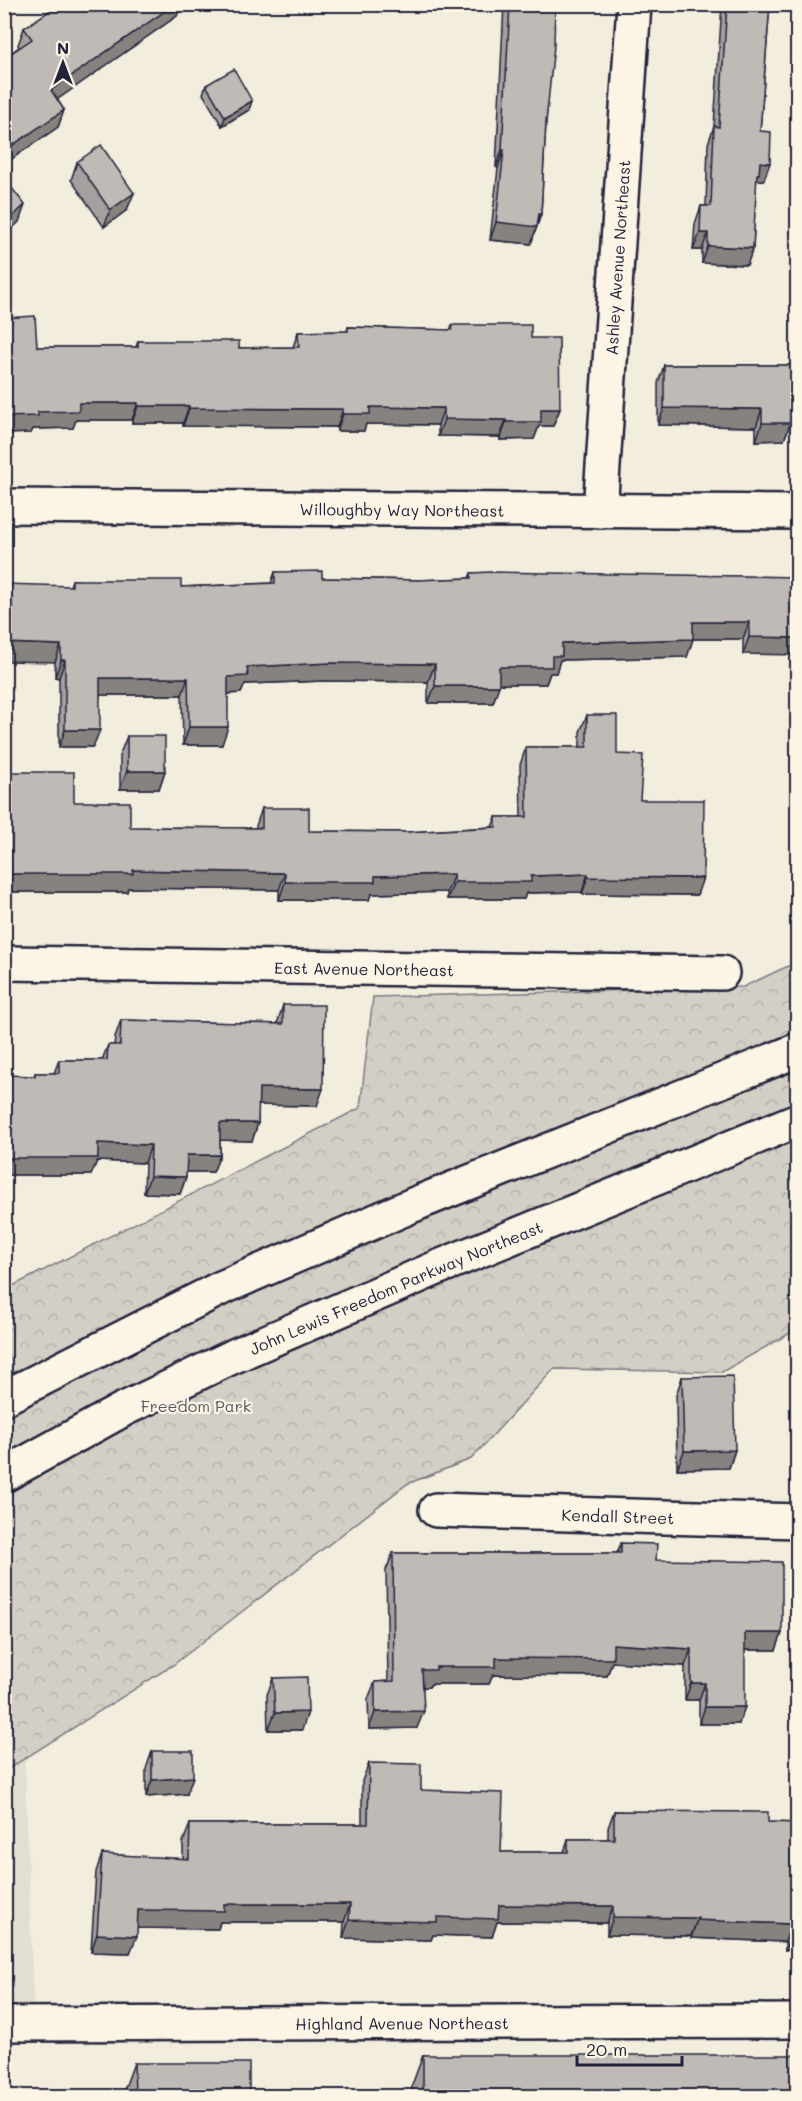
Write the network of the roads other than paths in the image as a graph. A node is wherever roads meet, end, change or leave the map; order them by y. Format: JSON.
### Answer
{"nodes":[{"id":1,"x":634,"y":4,"type":"edge"},
{"id":2,"x":4,"y":506,"type":"edge"},
{"id":3,"x":600,"y":511,"type":"junction"},
{"id":4,"x":798,"y":512,"type":"edge"},
{"id":5,"x":4,"y":963,"type":"edge"},
{"id":6,"x":722,"y":973,"type":"dead end"},
{"id":7,"x":798,"y":1050,"type":"edge"},
{"id":8,"x":798,"y":1120,"type":"edge"},
{"id":9,"x":4,"y":1398,"type":"edge"},
{"id":10,"x":4,"y":1475,"type":"edge"},
{"id":11,"x":436,"y":1510,"type":"dead end"},
{"id":12,"x":798,"y":1521,"type":"edge"},
{"id":13,"x":798,"y":2021,"type":"edge"},
{"id":14,"x":4,"y":2024,"type":"edge"}],
"edges":[{"from":1,"to":3,"type":"main road","name":"Ashley Avenue Northeast"},
{"from":2,"to":3,"type":"main road","name":"Willoughby Way Northeast"},
{"from":3,"to":4,"type":"main road","name":"Willoughby Way Northeast"},
{"from":5,"to":6,"type":"main road","name":"East Avenue Northeast"},
{"from":7,"to":9,"type":"main road"},
{"from":8,"to":10,"type":"main road","name":"John Lewis Freedom Parkway Northeast"},
{"from":11,"to":12,"type":"main road","name":"Kendall Street"},
{"from":13,"to":14,"type":"main road","name":"Highland Avenue Northeast"}]}
